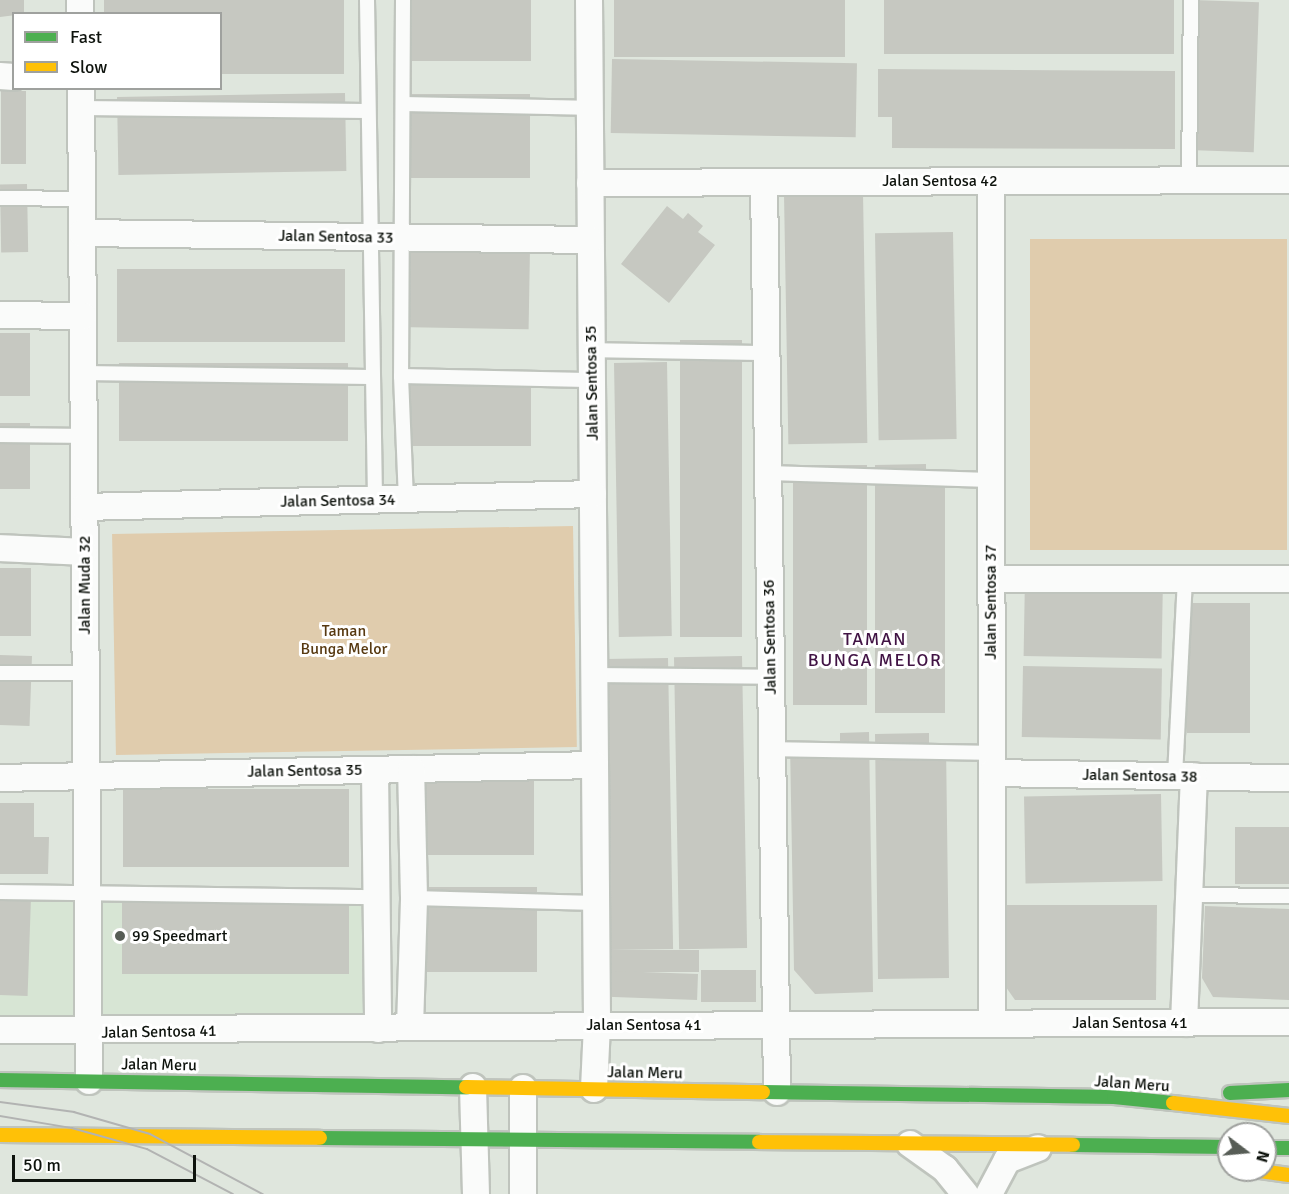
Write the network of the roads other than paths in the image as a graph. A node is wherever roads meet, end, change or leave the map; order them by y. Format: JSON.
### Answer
{"nodes":[{"id":1,"x":367,"y":0,"type":"edge"},
{"id":2,"x":403,"y":0,"type":"edge"},
{"id":3,"x":588,"y":0,"type":"edge"},
{"id":4,"x":1191,"y":0,"type":"edge"},
{"id":5,"x":81,"y":98,"type":"edge"},
{"id":6,"x":403,"y":104,"type":"junction"},
{"id":7,"x":590,"y":108,"type":"junction"},
{"id":8,"x":367,"y":111,"type":"junction"},
{"id":9,"x":1289,"y":180,"type":"edge"},
{"id":10,"x":991,"y":181,"type":"junction"},
{"id":11,"x":1189,"y":181,"type":"junction"},
{"id":12,"x":764,"y":182,"type":"junction"},
{"id":13,"x":590,"y":183,"type":"junction"},
{"id":14,"x":0,"y":198,"type":"edge"},
{"id":15,"x":82,"y":199,"type":"junction"},
{"id":16,"x":82,"y":233,"type":"junction"},
{"id":17,"x":370,"y":238,"type":"junction"},
{"id":18,"x":400,"y":238,"type":"junction"},
{"id":19,"x":591,"y":240,"type":"junction"},
{"id":20,"x":0,"y":315,"type":"edge"},
{"id":21,"x":83,"y":316,"type":"junction"},
{"id":22,"x":591,"y":350,"type":"junction"},
{"id":23,"x":766,"y":353,"type":"junction"},
{"id":24,"x":83,"y":373,"type":"junction"},
{"id":25,"x":401,"y":376,"type":"junction"},
{"id":26,"x":370,"y":377,"type":"junction"},
{"id":27,"x":592,"y":380,"type":"junction"},
{"id":28,"x":0,"y":435,"type":"edge"},
{"id":29,"x":84,"y":436,"type":"junction"},
{"id":30,"x":768,"y":473,"type":"junction"},
{"id":31,"x":991,"y":480,"type":"junction"},
{"id":32,"x":593,"y":494,"type":"junction"},
{"id":33,"x":406,"y":499,"type":"junction"},
{"id":34,"x":375,"y":500,"type":"junction"},
{"id":35,"x":84,"y":507,"type":"junction"},
{"id":36,"x":0,"y":548,"type":"edge"},
{"id":37,"x":84,"y":552,"type":"junction"},
{"id":38,"x":991,"y":579,"type":"junction"},
{"id":39,"x":1185,"y":579,"type":"junction"},
{"id":40,"x":1289,"y":579,"type":"edge"},
{"id":41,"x":0,"y":673,"type":"edge"},
{"id":42,"x":86,"y":674,"type":"junction"},
{"id":43,"x":594,"y":675,"type":"junction"},
{"id":44,"x":771,"y":677,"type":"junction"},
{"id":45,"x":772,"y":749,"type":"junction"},
{"id":46,"x":992,"y":763,"type":"junction"},
{"id":47,"x":595,"y":765,"type":"junction"},
{"id":48,"x":411,"y":769,"type":"junction"},
{"id":49,"x":375,"y":770,"type":"junction"},
{"id":50,"x":86,"y":776,"type":"junction"},
{"id":51,"x":1185,"y":776,"type":"junction"},
{"id":52,"x":0,"y":778,"type":"edge"},
{"id":53,"x":1289,"y":778,"type":"edge"},
{"id":54,"x":0,"y":892,"type":"edge"},
{"id":55,"x":86,"y":893,"type":"junction"},
{"id":56,"x":1190,"y":895,"type":"junction"},
{"id":57,"x":1289,"y":896,"type":"edge"},
{"id":58,"x":377,"y":897,"type":"junction"},
{"id":59,"x":414,"y":898,"type":"junction"},
{"id":60,"x":596,"y":903,"type":"junction"},
{"id":61,"x":1289,"y":1022,"type":"edge"},
{"id":62,"x":1184,"y":1023,"type":"junction"},
{"id":63,"x":992,"y":1024,"type":"junction"},
{"id":64,"x":597,"y":1025,"type":"junction"},
{"id":65,"x":776,"y":1025,"type":"junction"},
{"id":66,"x":410,"y":1027,"type":"junction"},
{"id":67,"x":378,"y":1029,"type":"junction"},
{"id":68,"x":0,"y":1030,"type":"edge"},
{"id":69,"x":88,"y":1033,"type":"junction"},
{"id":70,"x":0,"y":1080,"type":"edge"},
{"id":71,"x":89,"y":1081,"type":"junction"},
{"id":72,"x":473,"y":1087,"type":"junction"},
{"id":73,"x":523,"y":1088,"type":"junction"},
{"id":74,"x":594,"y":1089,"type":"junction"},
{"id":75,"x":1289,"y":1090,"type":"edge"},
{"id":76,"x":777,"y":1092,"type":"junction"},
{"id":77,"x":1114,"y":1097,"type":"junction"},
{"id":78,"x":1289,"y":1116,"type":"edge"},
{"id":79,"x":0,"y":1135,"type":"edge"},
{"id":80,"x":475,"y":1139,"type":"junction"},
{"id":81,"x":523,"y":1140,"type":"junction"},
{"id":82,"x":910,"y":1144,"type":"junction"},
{"id":83,"x":1047,"y":1145,"type":"junction"},
{"id":84,"x":1083,"y":1145,"type":"junction"},
{"id":85,"x":1217,"y":1147,"type":"edge"},
{"id":86,"x":1195,"y":1162,"type":"dead end"},
{"id":87,"x":476,"y":1194,"type":"edge"},
{"id":88,"x":523,"y":1194,"type":"edge"},
{"id":89,"x":965,"y":1194,"type":"edge"},
{"id":90,"x":989,"y":1194,"type":"edge"}],
"edges":[{"from":1,"to":8,"type":"lane"},
{"from":2,"to":6,"type":"lane"},
{"from":3,"to":7,"type":"street","name":"Jalan Sentosa 35"},
{"from":4,"to":11,"type":"lane"},
{"from":5,"to":8,"type":"lane"},
{"from":5,"to":15,"type":"street","name":"Jalan Muda 32"},
{"from":6,"to":7,"type":"lane"},
{"from":6,"to":18,"type":"lane"},
{"from":7,"to":13,"type":"street","name":"Jalan Sentosa 35"},
{"from":8,"to":17,"type":"lane"},
{"from":9,"to":11,"type":"street","name":"Jalan Sentosa 42"},
{"from":10,"to":11,"type":"street","name":"Jalan Sentosa 42"},
{"from":10,"to":12,"type":"street","name":"Jalan Sentosa 42"},
{"from":10,"to":31,"type":"street","name":"Jalan Sentosa 37"},
{"from":12,"to":13,"type":"street","name":"Jalan Sentosa 42"},
{"from":12,"to":23,"type":"street","name":"Jalan Sentosa 36"},
{"from":13,"to":19,"type":"street","name":"Jalan Sentosa 35"},
{"from":14,"to":15,"type":"lane"},
{"from":15,"to":16,"type":"street","name":"Jalan Muda 32"},
{"from":16,"to":17,"type":"street","name":"Jalan Sentosa 33"},
{"from":16,"to":21,"type":"street","name":"Jalan Muda 32"},
{"from":17,"to":18,"type":"street","name":"Jalan Sentosa 33"},
{"from":17,"to":26,"type":"lane"},
{"from":18,"to":19,"type":"street","name":"Jalan Sentosa 33"},
{"from":18,"to":25,"type":"lane"},
{"from":19,"to":22,"type":"street","name":"Jalan Sentosa 35"},
{"from":20,"to":21,"type":"street"},
{"from":21,"to":24,"type":"street","name":"Jalan Muda 32"},
{"from":22,"to":23,"type":"lane"},
{"from":22,"to":27,"type":"street","name":"Jalan Sentosa 35"},
{"from":23,"to":30,"type":"street","name":"Jalan Sentosa 36"},
{"from":24,"to":26,"type":"lane"},
{"from":24,"to":29,"type":"street","name":"Jalan Muda 32"},
{"from":25,"to":27,"type":"lane"},
{"from":25,"to":33,"type":"lane"},
{"from":26,"to":34,"type":"lane"},
{"from":27,"to":32,"type":"street","name":"Jalan Sentosa 35"},
{"from":28,"to":29,"type":"lane"},
{"from":29,"to":35,"type":"street","name":"Jalan Muda 32"},
{"from":30,"to":31,"type":"lane"},
{"from":30,"to":44,"type":"street","name":"Jalan Sentosa 36"},
{"from":31,"to":38,"type":"street","name":"Jalan Sentosa 37"},
{"from":32,"to":33,"type":"street","name":"Jalan Sentosa 34"},
{"from":32,"to":43,"type":"street","name":"Jalan Sentosa 35"},
{"from":33,"to":34,"type":"street","name":"Jalan Sentosa 34"},
{"from":34,"to":35,"type":"street","name":"Jalan Sentosa 34"},
{"from":35,"to":37,"type":"street","name":"Jalan Muda 32"},
{"from":36,"to":37,"type":"street"},
{"from":37,"to":42,"type":"street","name":"Jalan Muda 32"},
{"from":38,"to":39,"type":"street"},
{"from":38,"to":46,"type":"street","name":"Jalan Sentosa 37"},
{"from":39,"to":40,"type":"street"},
{"from":39,"to":51,"type":"lane"},
{"from":41,"to":42,"type":"lane"},
{"from":42,"to":50,"type":"street","name":"Jalan Muda 32"},
{"from":43,"to":44,"type":"lane"},
{"from":43,"to":47,"type":"street","name":"Jalan Sentosa 35"},
{"from":44,"to":45,"type":"street","name":"Jalan Sentosa 36"},
{"from":45,"to":46,"type":"lane"},
{"from":45,"to":65,"type":"street","name":"Jalan Sentosa 36"},
{"from":46,"to":51,"type":"street","name":"Jalan Sentosa 38"},
{"from":46,"to":63,"type":"street","name":"Jalan Sentosa 37"},
{"from":47,"to":48,"type":"street","name":"Jalan Sentosa 35"},
{"from":47,"to":60,"type":"street","name":"Jalan Sentosa 35"},
{"from":48,"to":49,"type":"street","name":"Jalan Sentosa 35"},
{"from":48,"to":59,"type":"street"},
{"from":49,"to":50,"type":"street","name":"Jalan Sentosa 35"},
{"from":49,"to":58,"type":"street"},
{"from":50,"to":52,"type":"street","name":"Jalan Sentosa 35"},
{"from":50,"to":55,"type":"street","name":"Jalan Muda 32"},
{"from":51,"to":53,"type":"street","name":"Jalan Sentosa 38"},
{"from":51,"to":56,"type":"street"},
{"from":54,"to":55,"type":"lane"},
{"from":55,"to":58,"type":"lane"},
{"from":55,"to":69,"type":"street","name":"Jalan Muda 32"},
{"from":56,"to":57,"type":"lane"},
{"from":56,"to":62,"type":"street"},
{"from":58,"to":67,"type":"street"},
{"from":59,"to":60,"type":"lane"},
{"from":59,"to":66,"type":"street"},
{"from":60,"to":64,"type":"street","name":"Jalan Sentosa 35"},
{"from":61,"to":62,"type":"street","name":"Jalan Sentosa 41"},
{"from":62,"to":63,"type":"street","name":"Jalan Sentosa 41"},
{"from":63,"to":65,"type":"street","name":"Jalan Sentosa 41"},
{"from":64,"to":65,"type":"street","name":"Jalan Sentosa 41"},
{"from":64,"to":66,"type":"street","name":"Jalan Sentosa 41"},
{"from":64,"to":74,"type":"street","name":"Jalan Sentosa 35"},
{"from":65,"to":76,"type":"street","name":"Jalan Sentosa 36"},
{"from":66,"to":67,"type":"street","name":"Jalan Sentosa 41"},
{"from":67,"to":69,"type":"street","name":"Jalan Sentosa 41"},
{"from":68,"to":69,"type":"street","name":"Jalan Sentosa 41"},
{"from":69,"to":71,"type":"street","name":"Jalan Muda 32"},
{"from":70,"to":71,"type":"highway","name":"Jalan Meru"},
{"from":71,"to":72,"type":"highway","name":"Jalan Meru"},
{"from":72,"to":73,"type":"highway","name":"Jalan Meru"},
{"from":72,"to":80,"type":"street"},
{"from":73,"to":74,"type":"highway","name":"Jalan Meru"},
{"from":73,"to":81,"type":"street"},
{"from":74,"to":76,"type":"highway","name":"Jalan Meru"},
{"from":75,"to":77,"type":"highway"},
{"from":76,"to":77,"type":"highway","name":"Jalan Meru"},
{"from":77,"to":78,"type":"highway","name":"Jalan Meru"},
{"from":79,"to":80,"type":"highway"},
{"from":80,"to":81,"type":"highway"},
{"from":80,"to":87,"type":"street"},
{"from":81,"to":82,"type":"highway"},
{"from":81,"to":88,"type":"street"},
{"from":82,"to":83,"type":"highway"},
{"from":82,"to":89,"type":"street"},
{"from":83,"to":84,"type":"highway"},
{"from":83,"to":90,"type":"street"},
{"from":84,"to":85,"type":"highway"},
{"from":84,"to":86,"type":"highway"}]}
